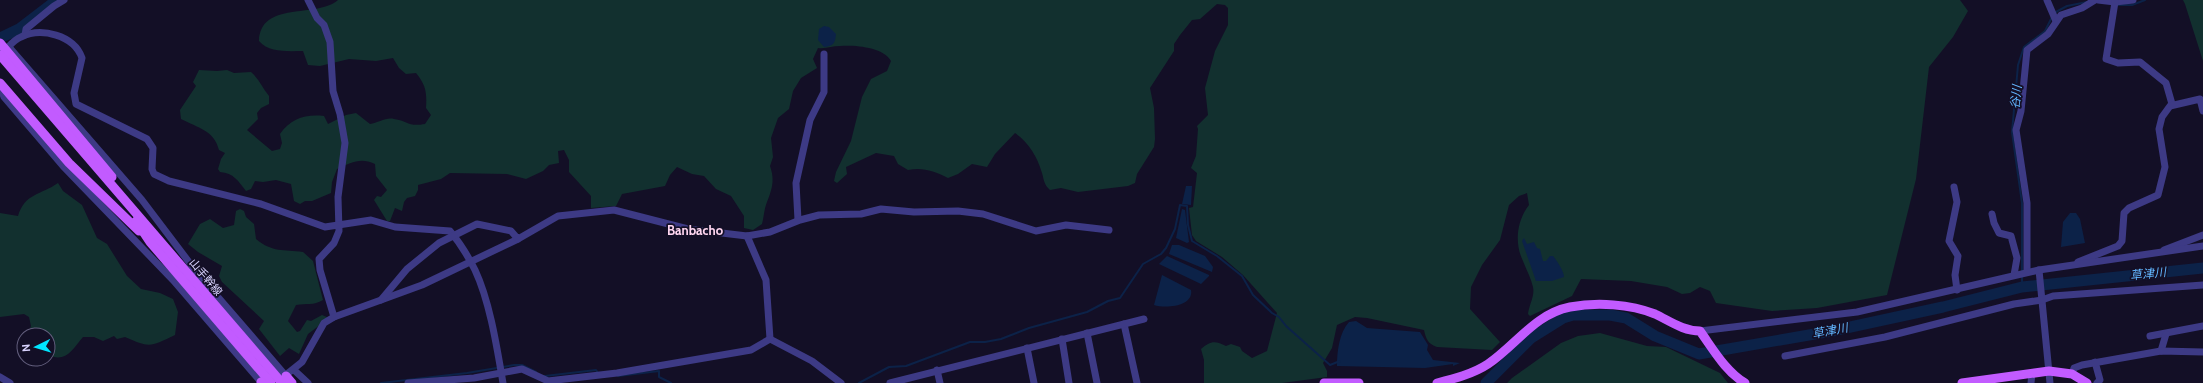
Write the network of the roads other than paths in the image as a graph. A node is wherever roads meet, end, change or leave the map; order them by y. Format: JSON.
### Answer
{"nodes":[{"id":1,"x":64,"y":0,"type":"edge"},
{"id":2,"x":308,"y":0,"type":"edge"},
{"id":3,"x":2047,"y":0,"type":"edge"},
{"id":4,"x":2094,"y":0,"type":"edge"},
{"id":5,"x":2098,"y":0,"type":"edge"},
{"id":6,"x":2133,"y":0,"type":"edge"},
{"id":7,"x":2115,"y":2,"type":"junction"},
{"id":8,"x":2056,"y":21,"type":"junction"},
{"id":9,"x":25,"y":35,"type":"junction"},
{"id":10,"x":2,"y":47,"type":"edge"},
{"id":11,"x":824,"y":54,"type":"dead end"},
{"id":12,"x":0,"y":83,"type":"edge"},
{"id":13,"x":0,"y":86,"type":"edge"},
{"id":14,"x":2172,"y":104,"type":"junction"},
{"id":15,"x":2203,"y":111,"type":"edge"},
{"id":16,"x":97,"y":162,"type":"junction"},
{"id":17,"x":112,"y":185,"type":"junction"},
{"id":18,"x":1954,"y":187,"type":"dead end"},
{"id":19,"x":1992,"y":214,"type":"dead end"},
{"id":20,"x":798,"y":220,"type":"junction"},
{"id":21,"x":340,"y":225,"type":"junction"},
{"id":22,"x":1109,"y":230,"type":"dead end"},
{"id":23,"x":2203,"y":235,"type":"edge"},
{"id":24,"x":454,"y":236,"type":"junction"},
{"id":25,"x":747,"y":236,"type":"junction"},
{"id":26,"x":518,"y":239,"type":"junction"},
{"id":27,"x":150,"y":242,"type":"junction"},
{"id":28,"x":2203,"y":246,"type":"edge"},
{"id":29,"x":168,"y":251,"type":"junction"},
{"id":30,"x":2160,"y":253,"type":"junction"},
{"id":31,"x":471,"y":263,"type":"junction"},
{"id":32,"x":2077,"y":264,"type":"junction"},
{"id":33,"x":2027,"y":272,"type":"junction"},
{"id":34,"x":2040,"y":273,"type":"junction"},
{"id":35,"x":2014,"y":276,"type":"junction"},
{"id":36,"x":2203,"y":285,"type":"edge"},
{"id":37,"x":1957,"y":290,"type":"junction"},
{"id":38,"x":2042,"y":298,"type":"junction"},
{"id":39,"x":381,"y":300,"type":"junction"},
{"id":40,"x":334,"y":317,"type":"junction"},
{"id":41,"x":1144,"y":319,"type":"dead end"},
{"id":42,"x":1124,"y":324,"type":"junction"},
{"id":43,"x":2203,"y":326,"type":"edge"},
{"id":44,"x":1700,"y":331,"type":"junction"},
{"id":45,"x":1087,"y":333,"type":"junction"},
{"id":46,"x":2166,"y":334,"type":"junction"},
{"id":47,"x":2150,"y":336,"type":"dead end"},
{"id":48,"x":770,"y":339,"type":"junction"},
{"id":49,"x":1062,"y":339,"type":"junction"},
{"id":50,"x":1027,"y":348,"type":"junction"},
{"id":51,"x":2161,"y":350,"type":"junction"},
{"id":52,"x":2203,"y":352,"type":"edge"},
{"id":53,"x":1785,"y":356,"type":"dead end"},
{"id":54,"x":2095,"y":362,"type":"junction"},
{"id":55,"x":294,"y":370,"type":"junction"},
{"id":56,"x":937,"y":370,"type":"junction"},
{"id":57,"x":266,"y":371,"type":"junction"},
{"id":58,"x":2049,"y":371,"type":"junction"},
{"id":59,"x":501,"y":373,"type":"junction"},
{"id":60,"x":2032,"y":373,"type":"junction"},
{"id":61,"x":2072,"y":374,"type":"junction"},
{"id":62,"x":0,"y":377,"type":"edge"},
{"id":63,"x":287,"y":381,"type":"edge"},
{"id":64,"x":10,"y":383,"type":"edge"},
{"id":65,"x":260,"y":383,"type":"edge"},
{"id":66,"x":271,"y":383,"type":"edge"},
{"id":67,"x":308,"y":383,"type":"edge"},
{"id":68,"x":408,"y":383,"type":"edge"},
{"id":69,"x":503,"y":383,"type":"edge"},
{"id":70,"x":841,"y":383,"type":"edge"},
{"id":71,"x":890,"y":383,"type":"edge"},
{"id":72,"x":940,"y":383,"type":"edge"},
{"id":73,"x":1034,"y":383,"type":"edge"},
{"id":74,"x":1069,"y":383,"type":"edge"},
{"id":75,"x":1096,"y":383,"type":"edge"},
{"id":76,"x":1137,"y":383,"type":"edge"},
{"id":77,"x":1324,"y":383,"type":"edge"},
{"id":78,"x":1359,"y":383,"type":"edge"},
{"id":79,"x":1436,"y":383,"type":"edge"},
{"id":80,"x":1746,"y":383,"type":"edge"},
{"id":81,"x":1962,"y":383,"type":"edge"},
{"id":82,"x":2031,"y":383,"type":"edge"},
{"id":83,"x":2050,"y":383,"type":"edge"},
{"id":84,"x":2087,"y":383,"type":"edge"},
{"id":85,"x":2097,"y":383,"type":"edge"}],
"edges":[{"from":1,"to":9,"type":"street"},
{"from":2,"to":21,"type":"street"},
{"from":3,"to":8,"type":"street"},
{"from":4,"to":8,"type":"street"},
{"from":5,"to":7,"type":"street"},
{"from":6,"to":7,"type":"street"},
{"from":7,"to":14,"type":"street"},
{"from":8,"to":33,"type":"street"},
{"from":9,"to":10,"type":"street"},
{"from":9,"to":21,"type":"street"},
{"from":10,"to":16,"type":"main road","name":"山手幹線"},
{"from":10,"to":16,"type":"main road"},
{"from":10,"to":63,"type":"street"},
{"from":11,"to":20,"type":"street"},
{"from":12,"to":27,"type":"main road"},
{"from":13,"to":65,"type":"street"},
{"from":14,"to":15,"type":"street"},
{"from":14,"to":32,"type":"street"},
{"from":16,"to":17,"type":"main road","name":"山手幹線"},
{"from":16,"to":29,"type":"main road"},
{"from":17,"to":27,"type":"main road","name":"山手幹線"},
{"from":17,"to":29,"type":"main road","name":"山手幹線"},
{"from":18,"to":37,"type":"street"},
{"from":19,"to":35,"type":"street"},
{"from":20,"to":22,"type":"street"},
{"from":20,"to":25,"type":"street"},
{"from":21,"to":24,"type":"street"},
{"from":21,"to":40,"type":"street"},
{"from":23,"to":30,"type":"street"},
{"from":24,"to":26,"type":"street"},
{"from":24,"to":31,"type":"street"},
{"from":24,"to":39,"type":"street"},
{"from":25,"to":26,"type":"street"},
{"from":25,"to":48,"type":"street"},
{"from":26,"to":31,"type":"street"},
{"from":27,"to":57,"type":"main road","name":"山手幹線"},
{"from":28,"to":30,"type":"street"},
{"from":29,"to":57,"type":"main road","name":"山手幹線"},
{"from":30,"to":32,"type":"street"},
{"from":31,"to":39,"type":"street"},
{"from":31,"to":59,"type":"street"},
{"from":32,"to":34,"type":"street"},
{"from":33,"to":34,"type":"street"},
{"from":33,"to":35,"type":"street"},
{"from":34,"to":38,"type":"street"},
{"from":35,"to":37,"type":"street"},
{"from":36,"to":38,"type":"street"},
{"from":37,"to":44,"type":"street"},
{"from":38,"to":53,"type":"street"},
{"from":38,"to":58,"type":"street"},
{"from":39,"to":40,"type":"street"},
{"from":40,"to":55,"type":"street"},
{"from":41,"to":42,"type":"street"},
{"from":42,"to":45,"type":"street"},
{"from":42,"to":76,"type":"street"},
{"from":43,"to":46,"type":"street"},
{"from":44,"to":79,"type":"main road"},
{"from":44,"to":80,"type":"main road"},
{"from":45,"to":49,"type":"street"},
{"from":45,"to":75,"type":"street"},
{"from":46,"to":47,"type":"street"},
{"from":46,"to":51,"type":"street"},
{"from":48,"to":59,"type":"street"},
{"from":48,"to":70,"type":"street"},
{"from":49,"to":50,"type":"street"},
{"from":49,"to":74,"type":"street"},
{"from":50,"to":56,"type":"street"},
{"from":50,"to":73,"type":"street"},
{"from":51,"to":52,"type":"street"},
{"from":51,"to":54,"type":"street"},
{"from":54,"to":61,"type":"street"},
{"from":54,"to":85,"type":"street"},
{"from":55,"to":63,"type":"street"},
{"from":55,"to":67,"type":"street"},
{"from":56,"to":71,"type":"street"},
{"from":56,"to":72,"type":"street"},
{"from":57,"to":63,"type":"main road","name":"山手幹線"},
{"from":57,"to":66,"type":"main road","name":"山手幹線"},
{"from":58,"to":60,"type":"main road"},
{"from":58,"to":61,"type":"main road"},
{"from":58,"to":83,"type":"street"},
{"from":59,"to":68,"type":"street"},
{"from":59,"to":69,"type":"street"},
{"from":60,"to":81,"type":"main road"},
{"from":60,"to":82,"type":"street"},
{"from":61,"to":84,"type":"main road"},
{"from":62,"to":64,"type":"street"},
{"from":63,"to":65,"type":"street"},
{"from":77,"to":78,"type":"main road"}]}
